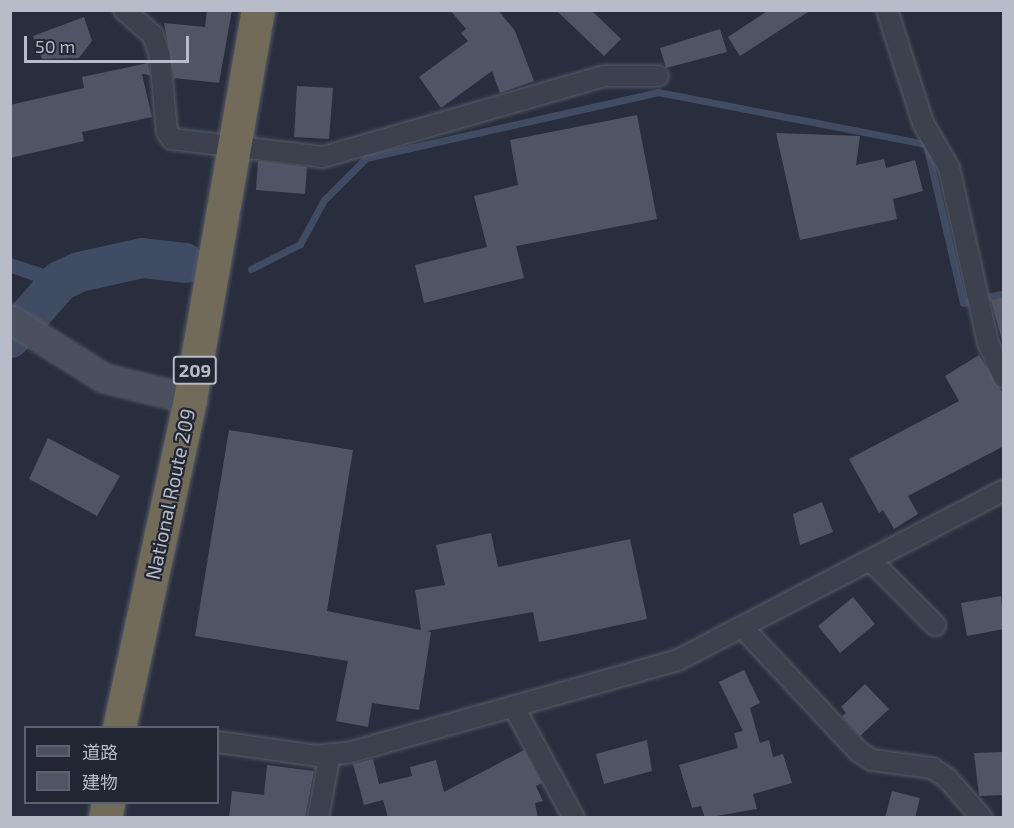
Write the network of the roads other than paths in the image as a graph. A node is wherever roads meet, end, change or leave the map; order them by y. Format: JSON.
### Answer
{"nodes":[{"id":1,"x":124,"y":10,"type":"edge"},
{"id":2,"x":258,"y":10,"type":"edge"},
{"id":3,"x":887,"y":10,"type":"edge"},
{"id":4,"x":658,"y":76,"type":"dead end"},
{"id":5,"x":235,"y":143,"type":"junction"},
{"id":6,"x":10,"y":319,"type":"edge"},
{"id":7,"x":1004,"y":378,"type":"edge"},
{"id":8,"x":190,"y":399,"type":"junction"},
{"id":9,"x":1004,"y":490,"type":"edge"},
{"id":10,"x":871,"y":561,"type":"junction"},
{"id":11,"x":935,"y":626,"type":"dead end"},
{"id":12,"x":744,"y":628,"type":"junction"},
{"id":13,"x":515,"y":708,"type":"junction"},
{"id":14,"x":119,"y":726,"type":"edge"},
{"id":15,"x":219,"y":742,"type":"edge"},
{"id":16,"x":330,"y":754,"type":"junction"},
{"id":17,"x":318,"y":818,"type":"edge"},
{"id":18,"x":574,"y":818,"type":"edge"},
{"id":19,"x":981,"y":818,"type":"edge"}],
"edges":[{"from":1,"to":5,"type":"street"},
{"from":2,"to":5,"type":"highway","name":"National Route 209","number":"209"},
{"from":3,"to":7,"type":"street"},
{"from":4,"to":5,"type":"street"},
{"from":5,"to":8,"type":"highway","name":"National Route 209","number":"209"},
{"from":6,"to":8,"type":"street"},
{"from":8,"to":14,"type":"highway","name":"National Route 209","number":"209"},
{"from":9,"to":10,"type":"street"},
{"from":10,"to":11,"type":"street"},
{"from":10,"to":12,"type":"street"},
{"from":12,"to":13,"type":"street"},
{"from":12,"to":19,"type":"street"},
{"from":13,"to":16,"type":"street"},
{"from":13,"to":18,"type":"street"},
{"from":15,"to":16,"type":"street"},
{"from":16,"to":17,"type":"street"}]}
